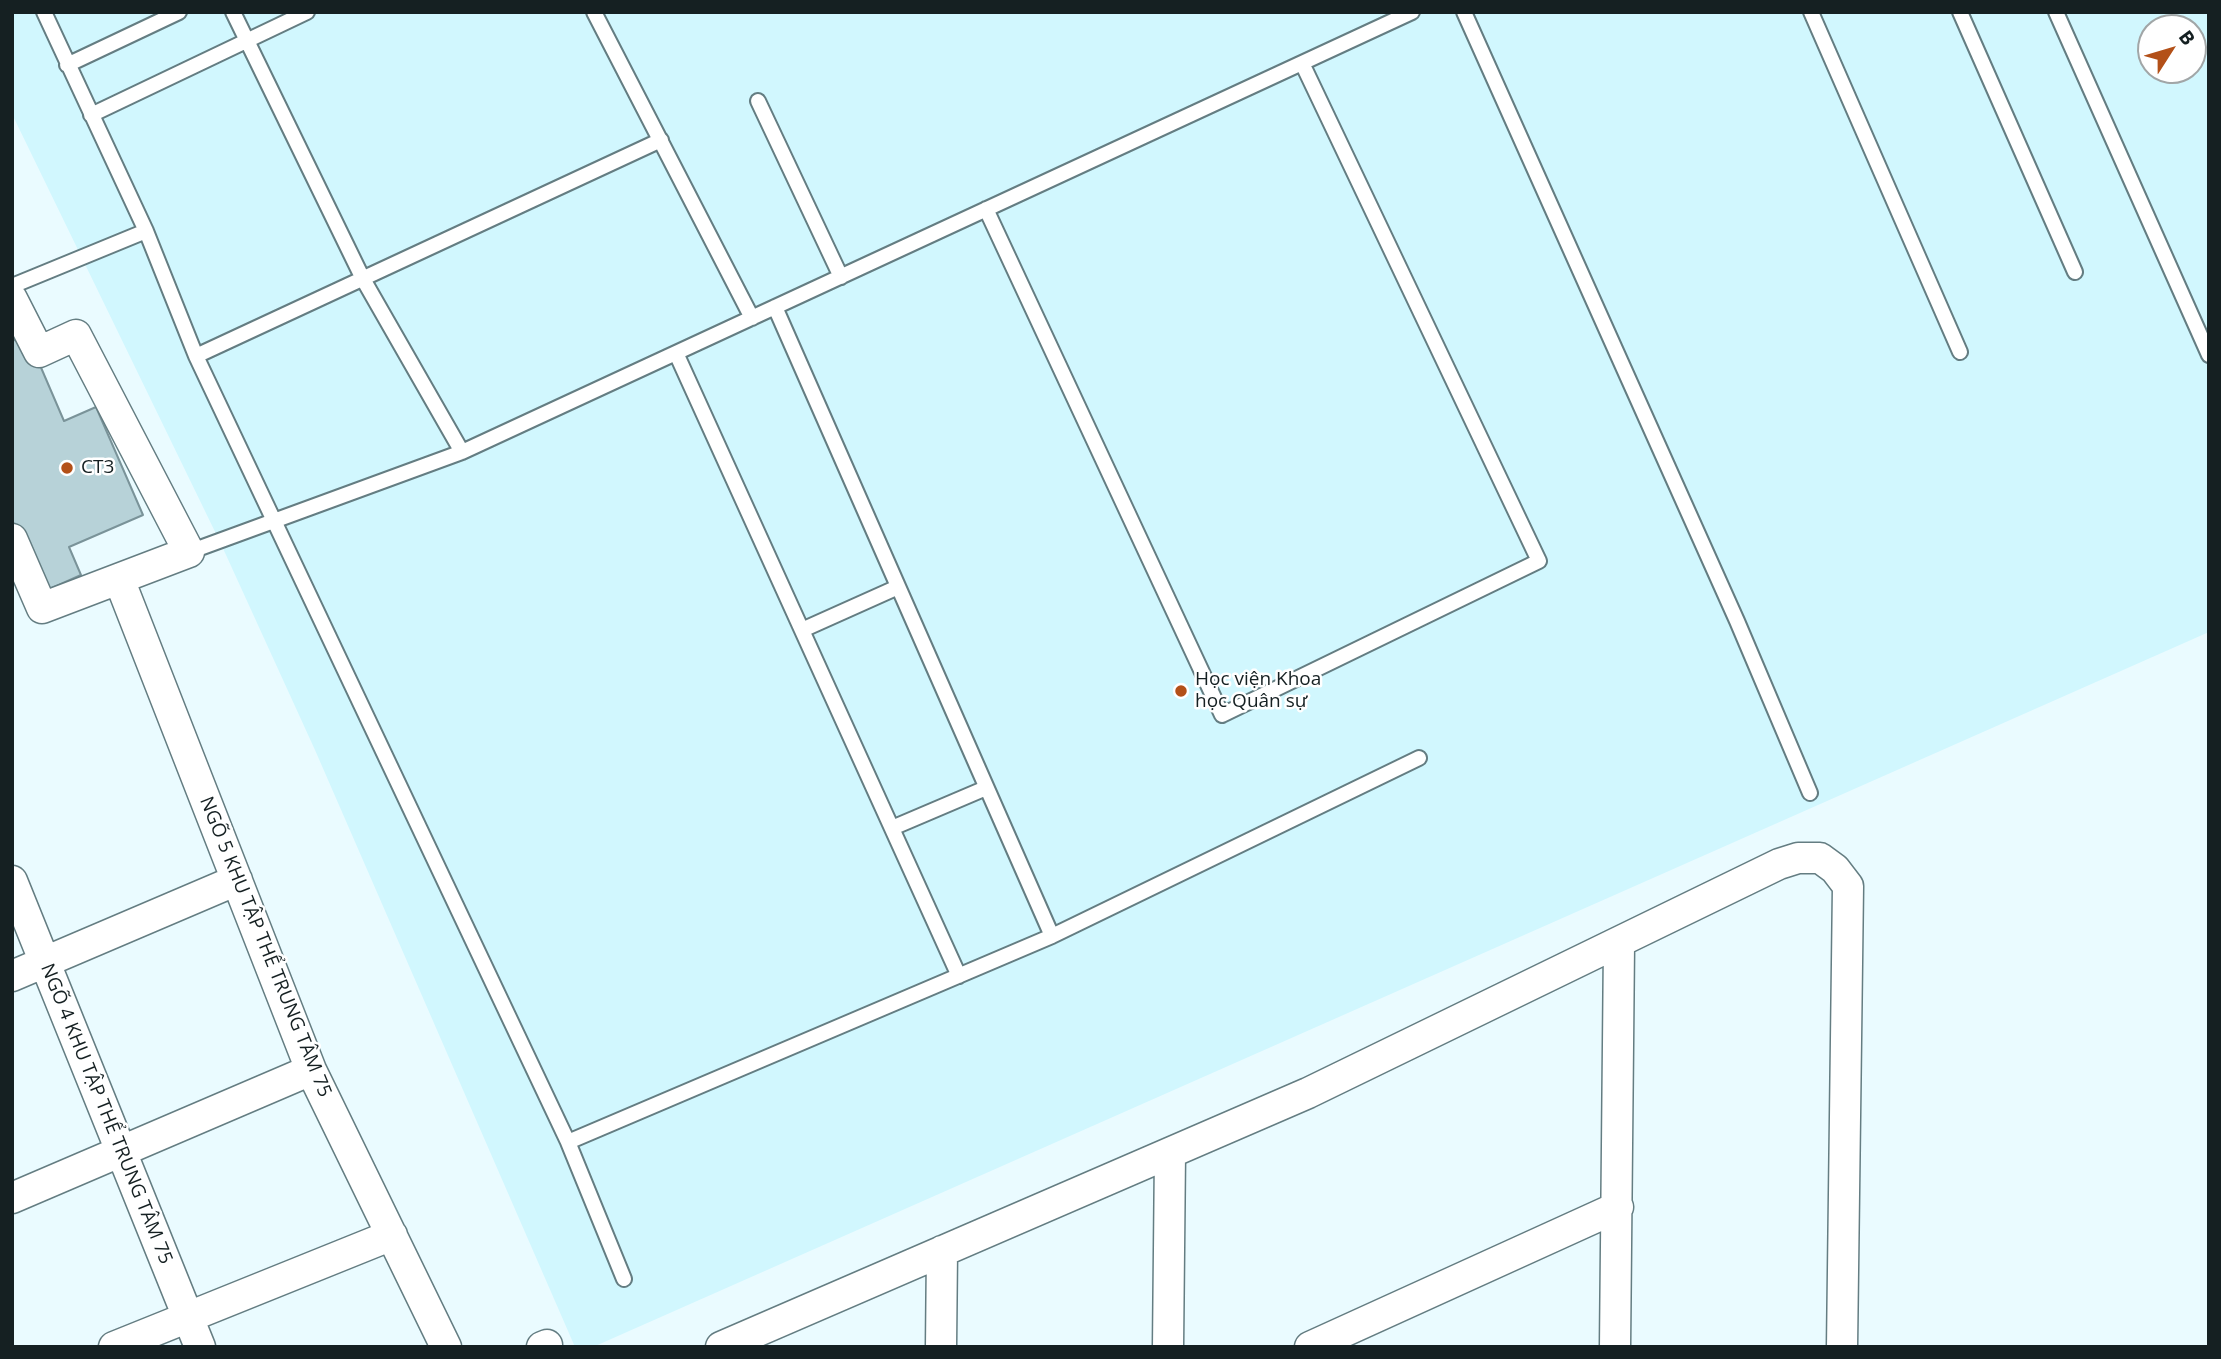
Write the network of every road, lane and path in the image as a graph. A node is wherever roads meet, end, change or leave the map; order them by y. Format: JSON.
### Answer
{"nodes":[{"id":1,"x":44,"y":12,"type":"edge"},
{"id":2,"x":178,"y":12,"type":"edge"},
{"id":3,"x":233,"y":12,"type":"edge"},
{"id":4,"x":307,"y":12,"type":"edge"},
{"id":5,"x":594,"y":12,"type":"edge"},
{"id":6,"x":1412,"y":12,"type":"edge"},
{"id":7,"x":1464,"y":12,"type":"edge"},
{"id":8,"x":1811,"y":12,"type":"edge"},
{"id":9,"x":1960,"y":12,"type":"edge"},
{"id":10,"x":2056,"y":12,"type":"edge"},
{"id":11,"x":246,"y":40,"type":"junction"},
{"id":12,"x":1302,"y":63,"type":"junction"},
{"id":13,"x":67,"y":65,"type":"junction"},
{"id":14,"x":758,"y":101,"type":"dead end"},
{"id":15,"x":91,"y":115,"type":"junction"},
{"id":16,"x":661,"y":140,"type":"junction"},
{"id":17,"x":986,"y":209,"type":"junction"},
{"id":18,"x":145,"y":231,"type":"junction"},
{"id":19,"x":2075,"y":272,"type":"dead end"},
{"id":20,"x":841,"y":277,"type":"junction"},
{"id":21,"x":363,"y":279,"type":"junction"},
{"id":22,"x":12,"y":286,"type":"edge"},
{"id":23,"x":12,"y":299,"type":"edge"},
{"id":24,"x":775,"y":307,"type":"junction"},
{"id":25,"x":752,"y":318,"type":"junction"},
{"id":26,"x":1960,"y":352,"type":"dead end"},
{"id":27,"x":676,"y":353,"type":"junction"},
{"id":28,"x":2209,"y":355,"type":"edge"},
{"id":29,"x":196,"y":356,"type":"junction"},
{"id":30,"x":462,"y":453,"type":"junction"},
{"id":31,"x":272,"y":520,"type":"junction"},
{"id":32,"x":12,"y":539,"type":"edge"},
{"id":33,"x":189,"y":552,"type":"junction"},
{"id":34,"x":119,"y":579,"type":"junction"},
{"id":35,"x":898,"y":587,"type":"junction"},
{"id":36,"x":802,"y":631,"type":"junction"},
{"id":37,"x":1419,"y":758,"type":"dead end"},
{"id":38,"x":986,"y":788,"type":"junction"},
{"id":39,"x":1810,"y":793,"type":"dead end"},
{"id":40,"x":892,"y":828,"type":"junction"},
{"id":41,"x":237,"y":880,"type":"junction"},
{"id":42,"x":12,"y":881,"type":"edge"},
{"id":43,"x":1052,"y":936,"type":"junction"},
{"id":44,"x":1619,"y":944,"type":"junction"},
{"id":45,"x":45,"y":962,"type":"junction"},
{"id":46,"x":12,"y":976,"type":"edge"},
{"id":47,"x":959,"y":976,"type":"junction"},
{"id":48,"x":311,"y":1070,"type":"junction"},
{"id":49,"x":568,"y":1142,"type":"junction"},
{"id":50,"x":121,"y":1152,"type":"junction"},
{"id":51,"x":1170,"y":1153,"type":"junction"},
{"id":52,"x":12,"y":1198,"type":"edge"},
{"id":53,"x":1618,"y":1207,"type":"junction"},
{"id":54,"x":392,"y":1235,"type":"junction"},
{"id":55,"x":942,"y":1251,"type":"junction"},
{"id":56,"x":624,"y":1279,"type":"dead end"},
{"id":57,"x":187,"y":1317,"type":"junction"},
{"id":58,"x":114,"y":1347,"type":"edge"},
{"id":59,"x":200,"y":1347,"type":"edge"},
{"id":60,"x":446,"y":1347,"type":"edge"},
{"id":61,"x":722,"y":1347,"type":"edge"},
{"id":62,"x":941,"y":1347,"type":"edge"},
{"id":63,"x":1168,"y":1347,"type":"edge"},
{"id":64,"x":1310,"y":1347,"type":"edge"},
{"id":65,"x":1615,"y":1347,"type":"edge"},
{"id":66,"x":1842,"y":1347,"type":"edge"}],
"edges":[{"from":1,"to":13,"type":"lane"},
{"from":2,"to":13,"type":"lane"},
{"from":3,"to":11,"type":"lane"},
{"from":4,"to":11,"type":"lane"},
{"from":5,"to":16,"type":"lane"},
{"from":6,"to":12,"type":"lane"},
{"from":7,"to":39,"type":"lane"},
{"from":8,"to":26,"type":"lane"},
{"from":9,"to":19,"type":"lane"},
{"from":10,"to":28,"type":"lane"},
{"from":11,"to":15,"type":"lane"},
{"from":11,"to":21,"type":"lane"},
{"from":12,"to":17,"type":"lane"},
{"from":12,"to":17,"type":"lane"},
{"from":13,"to":15,"type":"lane"},
{"from":14,"to":20,"type":"lane"},
{"from":15,"to":18,"type":"lane"},
{"from":16,"to":21,"type":"lane"},
{"from":16,"to":25,"type":"lane"},
{"from":17,"to":20,"type":"lane"},
{"from":18,"to":22,"type":"lane"},
{"from":18,"to":29,"type":"lane"},
{"from":20,"to":24,"type":"lane"},
{"from":21,"to":29,"type":"lane"},
{"from":21,"to":30,"type":"lane"},
{"from":23,"to":33,"type":"street"},
{"from":24,"to":25,"type":"lane"},
{"from":24,"to":35,"type":"lane"},
{"from":25,"to":27,"type":"lane"},
{"from":27,"to":30,"type":"lane"},
{"from":27,"to":36,"type":"lane"},
{"from":29,"to":31,"type":"lane"},
{"from":30,"to":31,"type":"lane"},
{"from":31,"to":33,"type":"lane"},
{"from":31,"to":49,"type":"lane"},
{"from":32,"to":34,"type":"street"},
{"from":33,"to":34,"type":"street"},
{"from":34,"to":41,"type":"street","name":"NGÕ 5 KHU TẬP THỂ TRUNG TÂM 75"},
{"from":35,"to":36,"type":"lane"},
{"from":35,"to":38,"type":"lane"},
{"from":36,"to":40,"type":"lane"},
{"from":37,"to":43,"type":"lane"},
{"from":38,"to":40,"type":"lane"},
{"from":38,"to":43,"type":"lane"},
{"from":40,"to":47,"type":"lane"},
{"from":41,"to":45,"type":"street"},
{"from":41,"to":48,"type":"street","name":"NGÕ 5 KHU TẬP THỂ TRUNG TÂM 75"},
{"from":42,"to":45,"type":"street","name":"NGÕ 4 KHU TẬP THỂ TRUNG TÂM 75"},
{"from":43,"to":47,"type":"lane"},
{"from":44,"to":51,"type":"street"},
{"from":44,"to":53,"type":"street"},
{"from":44,"to":66,"type":"street"},
{"from":45,"to":46,"type":"street"},
{"from":45,"to":50,"type":"street","name":"NGÕ 4 KHU TẬP THỂ TRUNG TÂM 75"},
{"from":47,"to":49,"type":"lane"},
{"from":48,"to":50,"type":"street"},
{"from":48,"to":54,"type":"street","name":"NGÕ 5 KHU TẬP THỂ TRUNG TÂM 75"},
{"from":49,"to":56,"type":"lane"},
{"from":50,"to":52,"type":"street"},
{"from":50,"to":57,"type":"street","name":"NGÕ 4 KHU TẬP THỂ TRUNG TÂM 75"},
{"from":51,"to":55,"type":"street"},
{"from":51,"to":63,"type":"street"},
{"from":53,"to":64,"type":"street"},
{"from":53,"to":65,"type":"street"},
{"from":54,"to":57,"type":"street"},
{"from":54,"to":60,"type":"street","name":"NGÕ 5 KHU TẬP THỂ TRUNG TÂM 75"},
{"from":55,"to":61,"type":"street"},
{"from":55,"to":62,"type":"street"},
{"from":57,"to":58,"type":"street"},
{"from":57,"to":59,"type":"street","name":"NGÕ 4 KHU TẬP THỂ TRUNG TÂM 75"}]}
